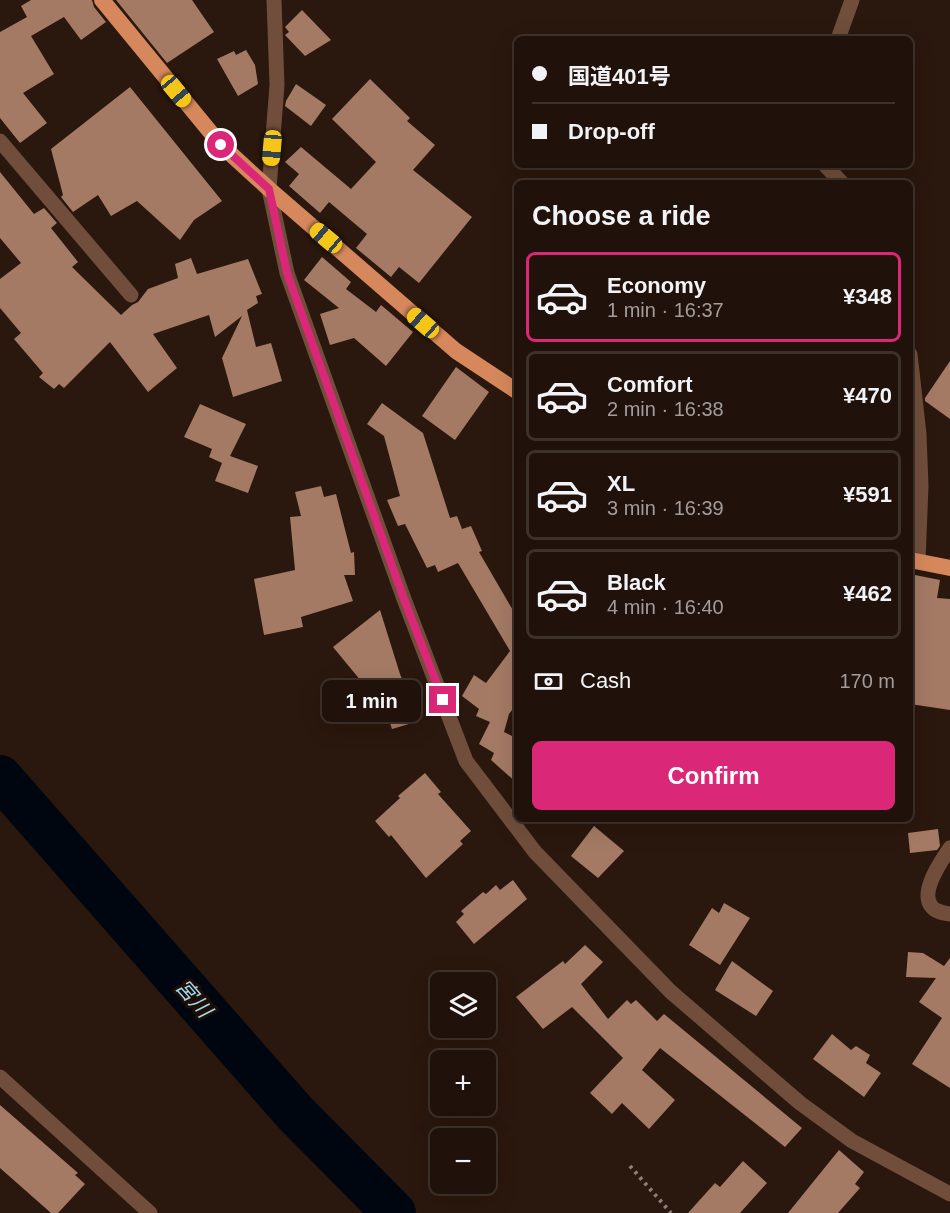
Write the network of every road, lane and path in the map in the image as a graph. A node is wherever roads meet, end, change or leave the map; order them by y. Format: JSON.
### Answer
{"nodes":[{"id":1,"x":102,"y":0,"type":"edge"},
{"id":2,"x":274,"y":0,"type":"edge"},
{"id":3,"x":852,"y":0,"type":"edge"},
{"id":4,"x":839,"y":36,"type":"edge"},
{"id":5,"x":0,"y":141,"type":"edge"},
{"id":6,"x":828,"y":168,"type":"edge"},
{"id":7,"x":839,"y":180,"type":"edge"},
{"id":8,"x":269,"y":189,"type":"junction"},
{"id":9,"x":131,"y":296,"type":"dead end"},
{"id":10,"x":514,"y":389,"type":"edge"},
{"id":11,"x":913,"y":390,"type":"edge"},
{"id":12,"x":914,"y":560,"type":"edge"},
{"id":13,"x":950,"y":567,"type":"edge"},
{"id":14,"x":950,"y":848,"type":"edge"},
{"id":15,"x":950,"y":914,"type":"edge"},
{"id":16,"x":0,"y":1077,"type":"edge"},
{"id":17,"x":630,"y":1166,"type":"dead end"},
{"id":18,"x":950,"y":1194,"type":"edge"},
{"id":19,"x":150,"y":1213,"type":"edge"},
{"id":20,"x":671,"y":1213,"type":"edge"}],
"edges":[{"from":1,"to":8,"type":"highway"},
{"from":2,"to":8,"type":"street"},
{"from":3,"to":4,"type":"street"},
{"from":5,"to":9,"type":"street"},
{"from":6,"to":7,"type":"street"},
{"from":8,"to":10,"type":"highway"},
{"from":8,"to":18,"type":"street"},
{"from":11,"to":12,"type":"street"},
{"from":12,"to":13,"type":"highway"},
{"from":14,"to":15,"type":"street"},
{"from":16,"to":19,"type":"street"},
{"from":17,"to":20,"type":"path"}]}
